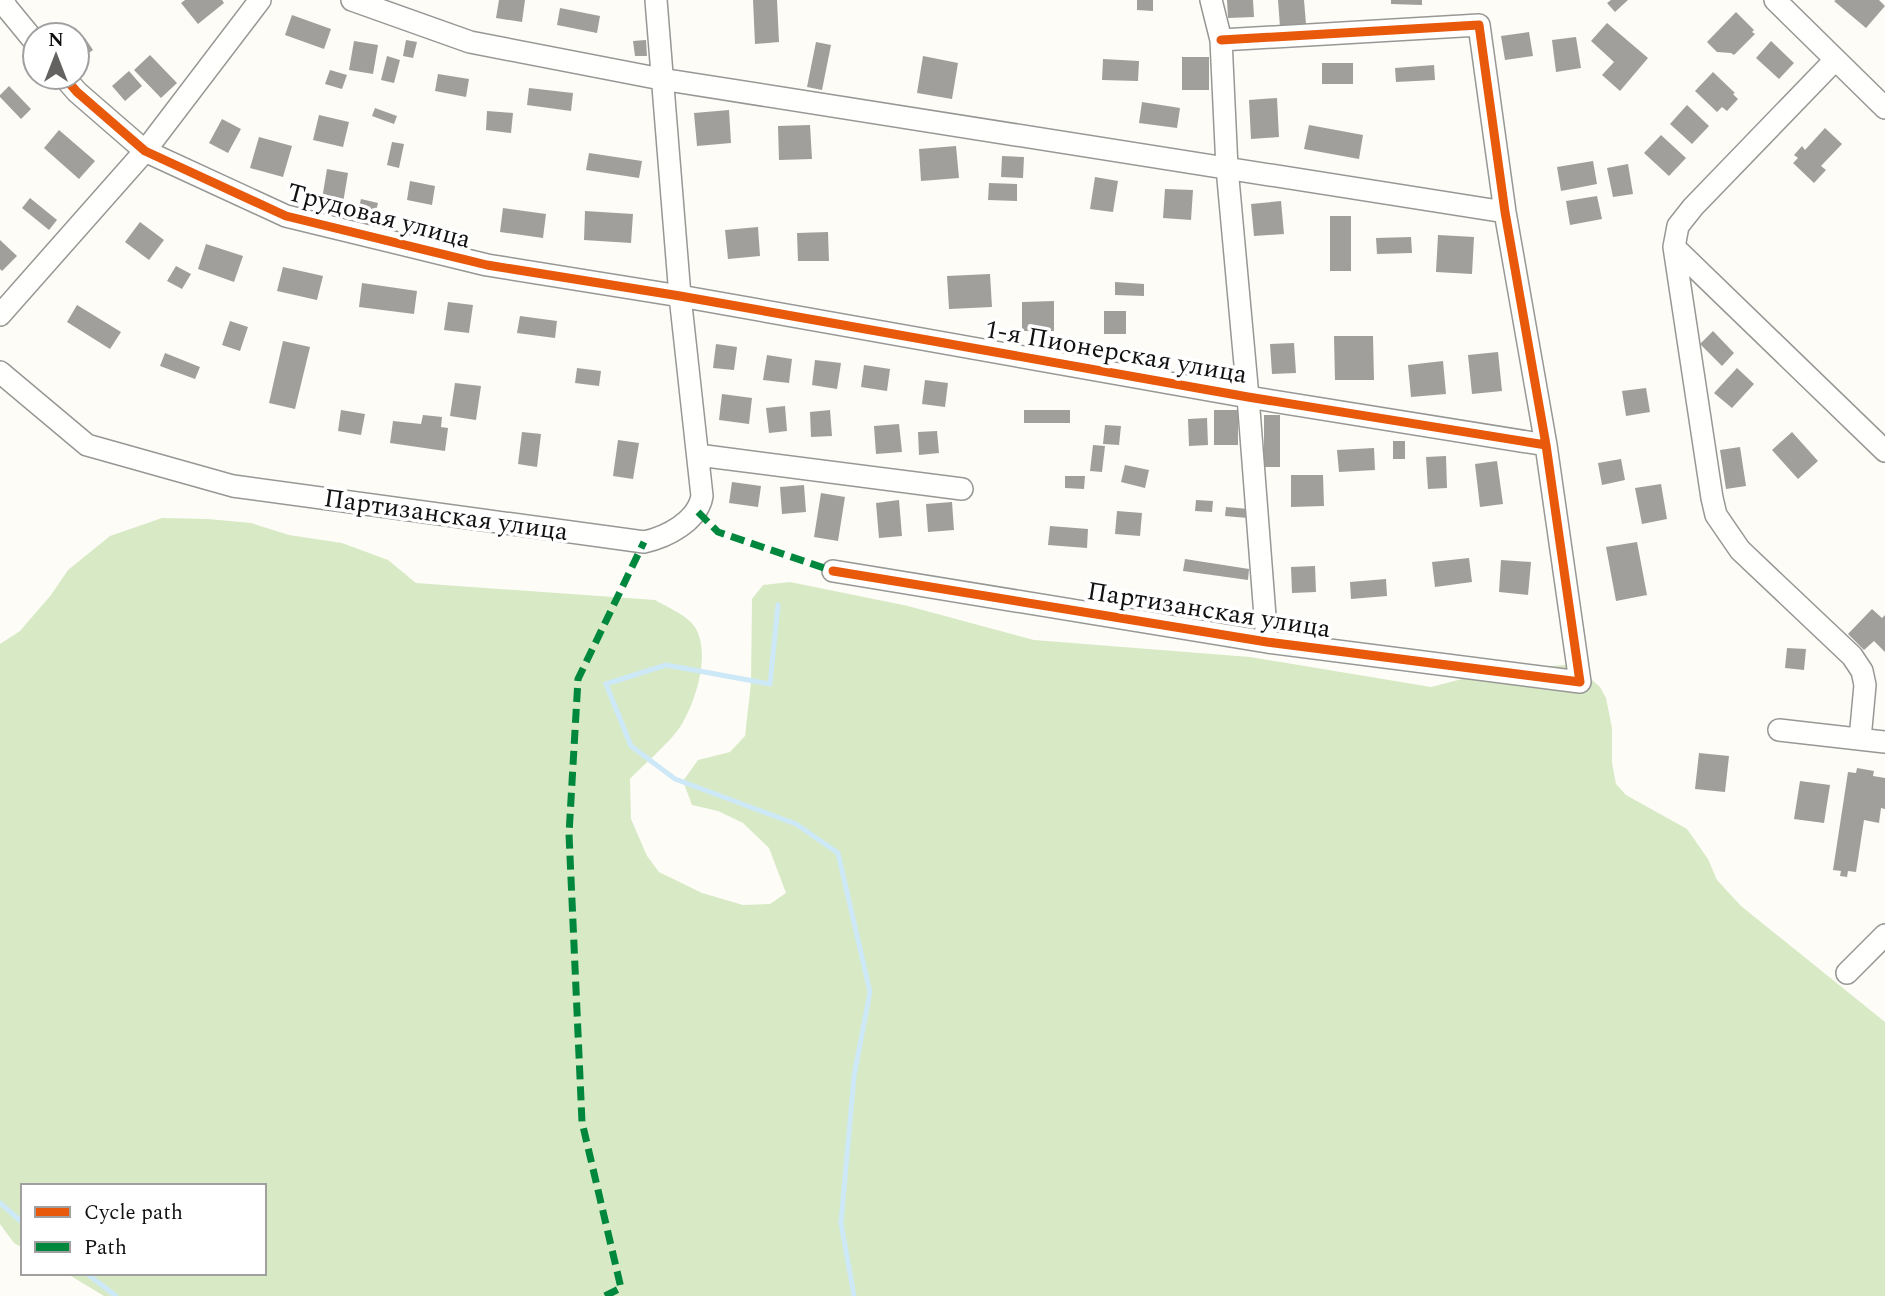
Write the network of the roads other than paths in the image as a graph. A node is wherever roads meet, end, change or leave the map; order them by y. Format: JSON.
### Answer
{"nodes":[{"id":1,"x":3,"y":0,"type":"edge"},
{"id":2,"x":260,"y":0,"type":"edge"},
{"id":3,"x":352,"y":0,"type":"edge"},
{"id":4,"x":656,"y":0,"type":"edge"},
{"id":5,"x":1211,"y":0,"type":"edge"},
{"id":6,"x":1774,"y":0,"type":"edge"},
{"id":7,"x":21,"y":24,"type":"edge"},
{"id":8,"x":1221,"y":40,"type":"junction"},
{"id":9,"x":1835,"y":60,"type":"junction"},
{"id":10,"x":661,"y":79,"type":"junction"},
{"id":11,"x":76,"y":91,"type":"edge"},
{"id":12,"x":1885,"y":108,"type":"edge"},
{"id":13,"x":145,"y":152,"type":"junction"},
{"id":14,"x":1227,"y":168,"type":"junction"},
{"id":15,"x":1505,"y":212,"type":"junction"},
{"id":16,"x":1674,"y":247,"type":"junction"},
{"id":17,"x":680,"y":296,"type":"junction"},
{"id":18,"x":0,"y":315,"type":"edge"},
{"id":19,"x":0,"y":372,"type":"edge"},
{"id":20,"x":1248,"y":397,"type":"junction"},
{"id":21,"x":1546,"y":444,"type":"junction"},
{"id":22,"x":1885,"y":451,"type":"edge"},
{"id":23,"x":698,"y":455,"type":"junction"},
{"id":24,"x":962,"y":488,"type":"dead end"},
{"id":25,"x":833,"y":570,"type":"dead end"},
{"id":26,"x":1267,"y":642,"type":"junction"},
{"id":27,"x":1779,"y":730,"type":"dead end"},
{"id":28,"x":1860,"y":740,"type":"junction"},
{"id":29,"x":1885,"y":743,"type":"edge"},
{"id":30,"x":1885,"y":935,"type":"edge"},
{"id":31,"x":1847,"y":973,"type":"dead end"}],
"edges":[{"from":1,"to":7,"type":"street"},
{"from":2,"to":13,"type":"street"},
{"from":3,"to":10,"type":"street"},
{"from":4,"to":10,"type":"street","name":"Партизанская улица"},
{"from":5,"to":8,"type":"street"},
{"from":6,"to":9,"type":"street"},
{"from":8,"to":14,"type":"street"},
{"from":8,"to":15,"type":"street"},
{"from":9,"to":12,"type":"street"},
{"from":9,"to":16,"type":"street"},
{"from":10,"to":14,"type":"street"},
{"from":10,"to":17,"type":"street","name":"Партизанская улица"},
{"from":11,"to":13,"type":"street","name":"Трудовая улица"},
{"from":13,"to":17,"type":"street","name":"Трудовая улица"},
{"from":13,"to":18,"type":"street"},
{"from":14,"to":15,"type":"street"},
{"from":14,"to":20,"type":"street"},
{"from":15,"to":21,"type":"street"},
{"from":16,"to":22,"type":"street"},
{"from":16,"to":28,"type":"street"},
{"from":17,"to":20,"type":"street","name":"1-я Пионерская улица"},
{"from":17,"to":23,"type":"street","name":"Партизанская улица"},
{"from":19,"to":23,"type":"street","name":"Партизанская улица"},
{"from":20,"to":21,"type":"street","name":"1-я Пионерская улица"},
{"from":20,"to":26,"type":"street"},
{"from":21,"to":26,"type":"street","name":"Партизанская улица"},
{"from":23,"to":24,"type":"street"},
{"from":25,"to":26,"type":"street","name":"Партизанская улица"},
{"from":27,"to":28,"type":"street"},
{"from":28,"to":29,"type":"street"},
{"from":30,"to":31,"type":"street"}]}
